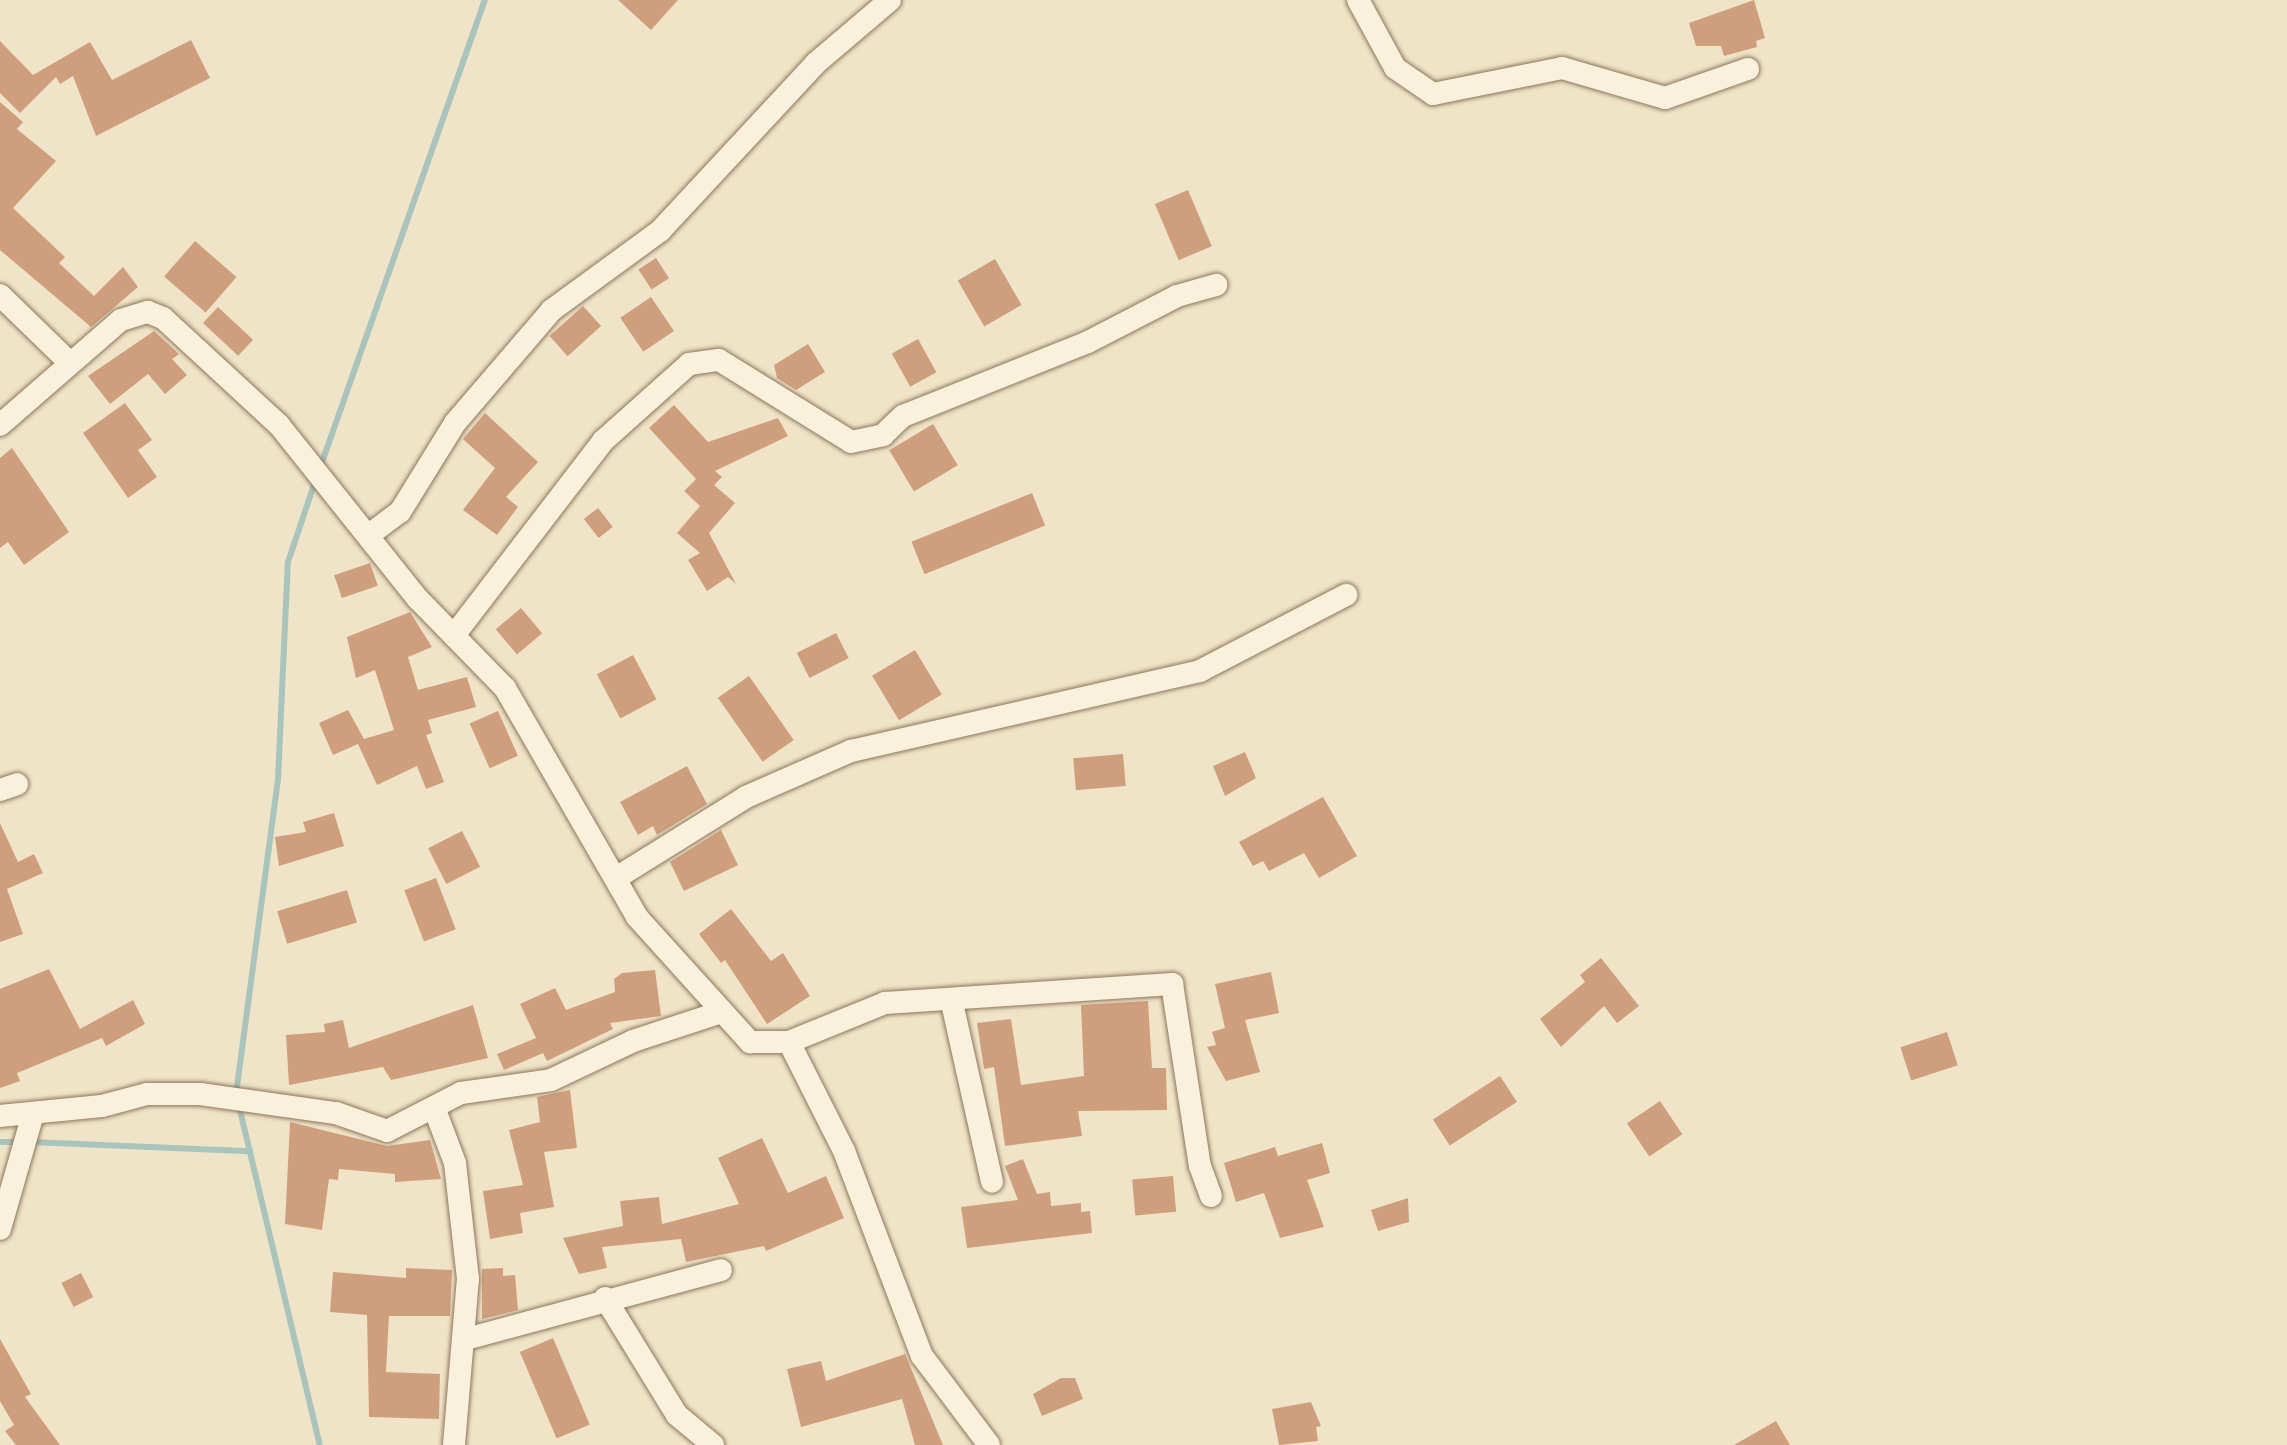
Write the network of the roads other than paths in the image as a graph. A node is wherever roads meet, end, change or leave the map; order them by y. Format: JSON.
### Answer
{"nodes":[{"id":1,"x":890,"y":0,"type":"edge"},
{"id":2,"x":1358,"y":0,"type":"edge"},
{"id":3,"x":1748,"y":68,"type":"dead end"},
{"id":4,"x":1216,"y":285,"type":"dead end"},
{"id":5,"x":0,"y":295,"type":"edge"},
{"id":6,"x":69,"y":362,"type":"junction"},
{"id":7,"x":0,"y":425,"type":"edge"},
{"id":8,"x":369,"y":535,"type":"junction"},
{"id":9,"x":1346,"y":595,"type":"dead end"},
{"id":10,"x":455,"y":634,"type":"junction"},
{"id":11,"x":616,"y":878,"type":"junction"},
{"id":12,"x":952,"y":1002,"type":"junction"},
{"id":13,"x":721,"y":1012,"type":"junction"},
{"id":14,"x":789,"y":1042,"type":"junction"},
{"id":15,"x":435,"y":1110,"type":"junction"},
{"id":16,"x":33,"y":1114,"type":"junction"},
{"id":17,"x":0,"y":1116,"type":"edge"},
{"id":18,"x":992,"y":1182,"type":"dead end"},
{"id":19,"x":1211,"y":1196,"type":"dead end"},
{"id":20,"x":0,"y":1230,"type":"edge"},
{"id":21,"x":721,"y":1270,"type":"dead end"},
{"id":22,"x":605,"y":1298,"type":"junction"},
{"id":23,"x":466,"y":1340,"type":"junction"},
{"id":24,"x":454,"y":1445,"type":"edge"},
{"id":25,"x":713,"y":1445,"type":"edge"},
{"id":26,"x":989,"y":1445,"type":"edge"}],
"edges":[{"from":1,"to":8,"type":"street"},
{"from":2,"to":3,"type":"street"},
{"from":4,"to":10,"type":"street"},
{"from":5,"to":6,"type":"street"},
{"from":6,"to":7,"type":"street"},
{"from":6,"to":8,"type":"street"},
{"from":8,"to":10,"type":"street"},
{"from":9,"to":11,"type":"street"},
{"from":10,"to":11,"type":"street"},
{"from":11,"to":13,"type":"street"},
{"from":12,"to":14,"type":"street"},
{"from":12,"to":18,"type":"street"},
{"from":12,"to":19,"type":"street"},
{"from":13,"to":14,"type":"street"},
{"from":13,"to":15,"type":"street"},
{"from":14,"to":26,"type":"street"},
{"from":15,"to":16,"type":"street"},
{"from":15,"to":23,"type":"street"},
{"from":16,"to":17,"type":"street"},
{"from":16,"to":20,"type":"street"},
{"from":21,"to":22,"type":"street"},
{"from":22,"to":23,"type":"street"},
{"from":22,"to":25,"type":"street"},
{"from":23,"to":24,"type":"street"}]}
